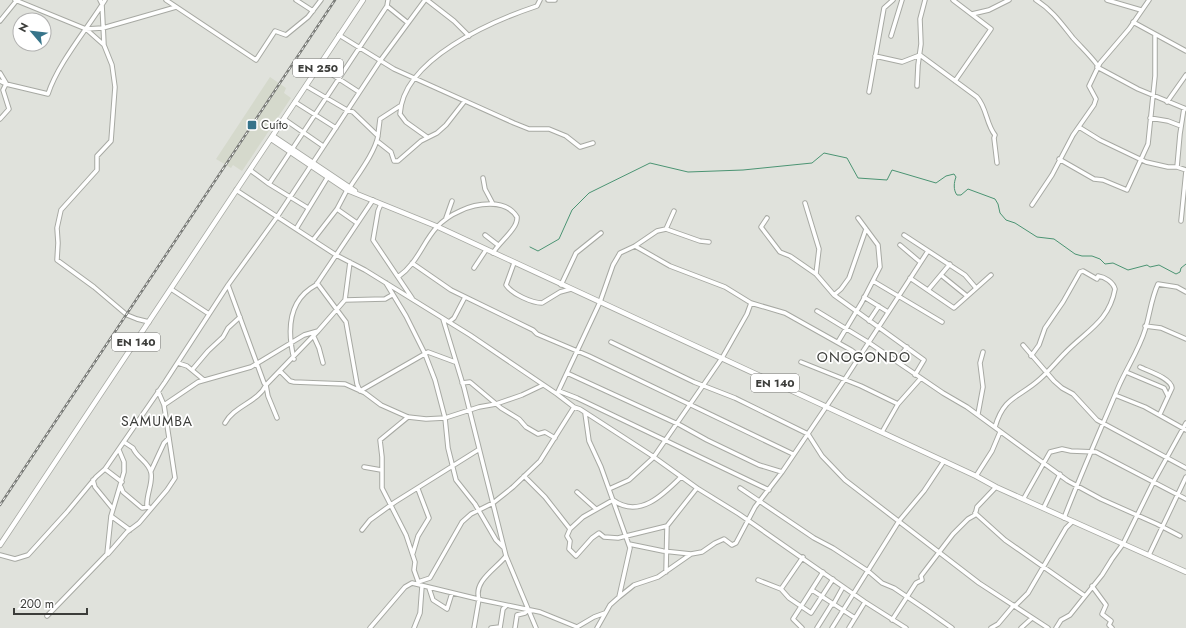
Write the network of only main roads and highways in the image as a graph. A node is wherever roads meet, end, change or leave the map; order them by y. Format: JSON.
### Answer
{"nodes":[{"id":1,"x":363,"y":0,"type":"edge"},
{"id":2,"x":272,"y":138,"type":"junction"},
{"id":3,"x":0,"y":545,"type":"edge"},
{"id":4,"x":1186,"y":572,"type":"edge"}],
"edges":[{"from":1,"to":2,"type":"main road","number":"EN 250"},
{"from":2,"to":3,"type":"main road","number":"EN 140"},
{"from":2,"to":4,"type":"main road","number":"EN 140"}]}
